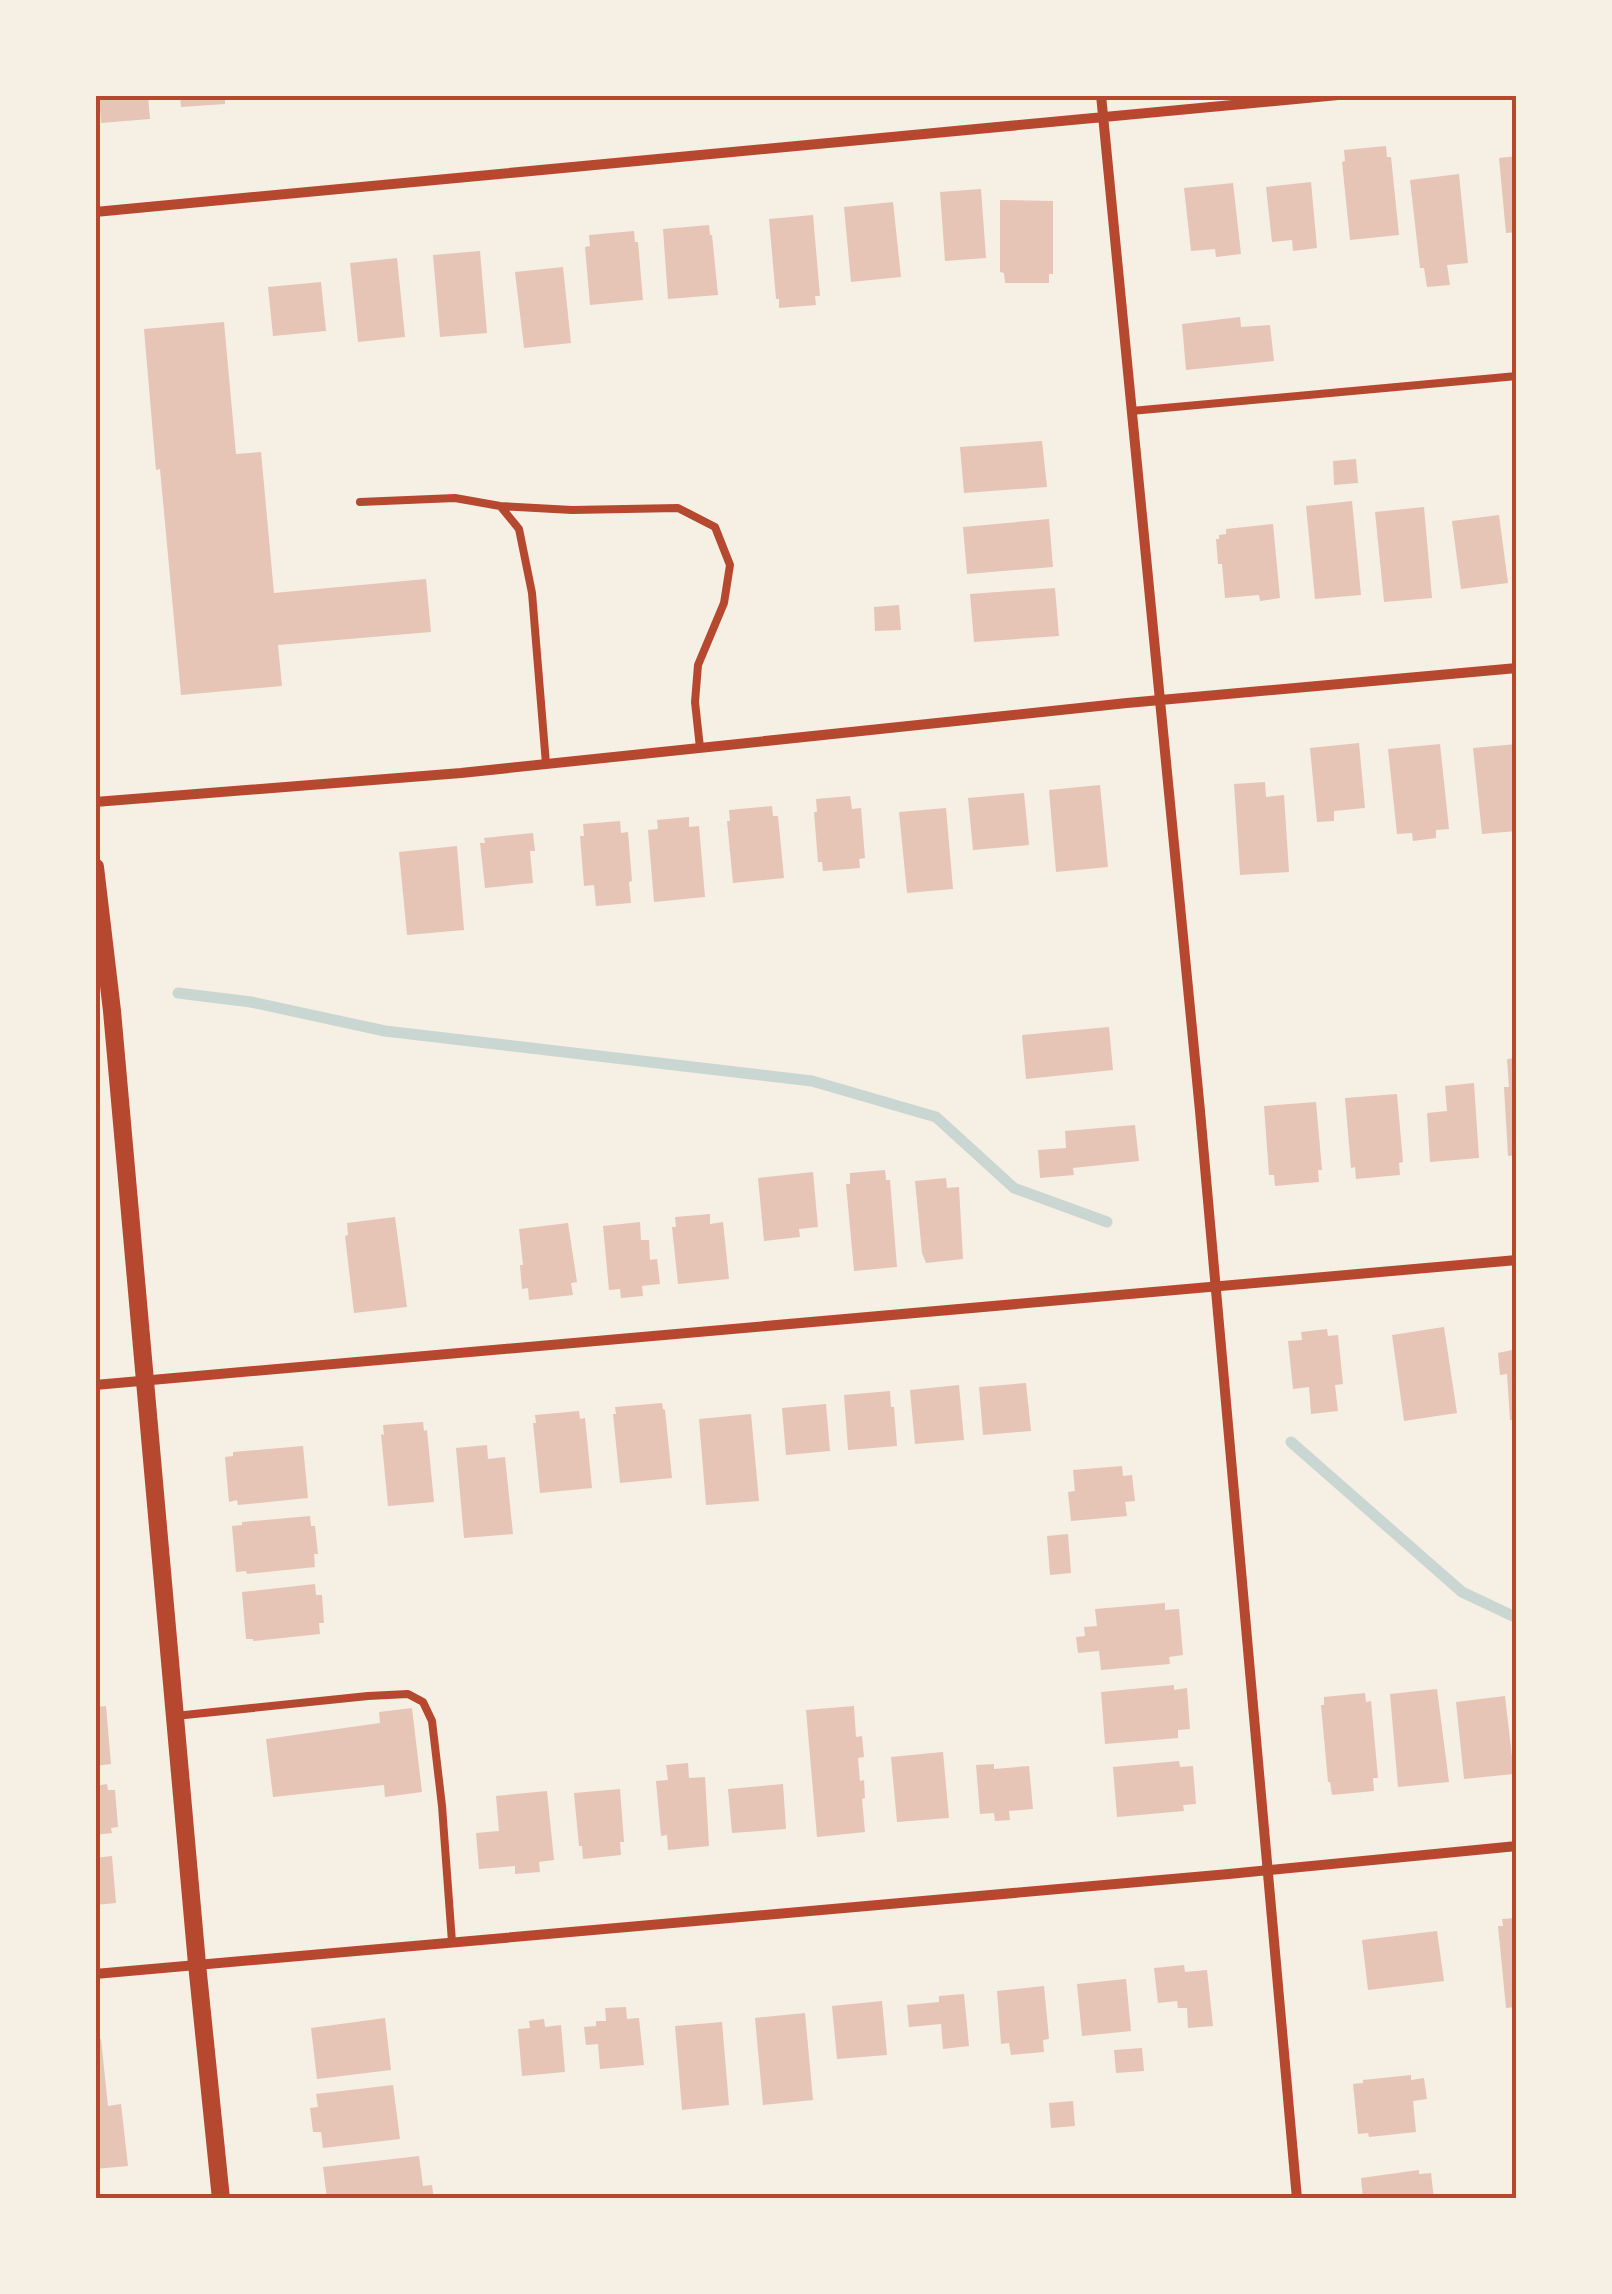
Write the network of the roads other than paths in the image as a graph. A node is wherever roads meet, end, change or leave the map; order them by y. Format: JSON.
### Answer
{"nodes":[{"id":1,"x":1101,"y":95,"type":"edge"},
{"id":2,"x":1338,"y":95,"type":"edge"},
{"id":3,"x":1103,"y":118,"type":"junction"},
{"id":4,"x":95,"y":212,"type":"edge"},
{"id":5,"x":1517,"y":376,"type":"edge"},
{"id":6,"x":1131,"y":411,"type":"junction"},
{"id":7,"x":360,"y":502,"type":"dead end"},
{"id":8,"x":500,"y":506,"type":"junction"},
{"id":9,"x":1517,"y":668,"type":"edge"},
{"id":10,"x":1160,"y":700,"type":"junction"},
{"id":11,"x":700,"y":748,"type":"junction"},
{"id":12,"x":546,"y":764,"type":"junction"},
{"id":13,"x":95,"y":802,"type":"edge"},
{"id":14,"x":95,"y":867,"type":"edge"},
{"id":15,"x":1517,"y":1260,"type":"edge"},
{"id":16,"x":1216,"y":1287,"type":"junction"},
{"id":17,"x":146,"y":1381,"type":"junction"},
{"id":18,"x":95,"y":1386,"type":"edge"},
{"id":19,"x":175,"y":1716,"type":"junction"},
{"id":20,"x":1517,"y":1846,"type":"edge"},
{"id":21,"x":1268,"y":1870,"type":"junction"},
{"id":22,"x":452,"y":1942,"type":"junction"},
{"id":23,"x":197,"y":1964,"type":"junction"},
{"id":24,"x":95,"y":1974,"type":"edge"},
{"id":25,"x":221,"y":2199,"type":"edge"},
{"id":26,"x":1296,"y":2199,"type":"edge"}],
"edges":[{"from":1,"to":3,"type":"street"},
{"from":2,"to":3,"type":"street"},
{"from":3,"to":4,"type":"street"},
{"from":3,"to":6,"type":"street"},
{"from":5,"to":6,"type":"lane"},
{"from":6,"to":10,"type":"street"},
{"from":7,"to":8,"type":"lane"},
{"from":8,"to":11,"type":"lane"},
{"from":8,"to":12,"type":"lane"},
{"from":9,"to":10,"type":"street"},
{"from":10,"to":11,"type":"street"},
{"from":10,"to":16,"type":"street"},
{"from":11,"to":12,"type":"street"},
{"from":12,"to":13,"type":"street"},
{"from":14,"to":17,"type":"street"},
{"from":15,"to":16,"type":"street"},
{"from":16,"to":17,"type":"street"},
{"from":16,"to":21,"type":"street"},
{"from":17,"to":18,"type":"street"},
{"from":17,"to":19,"type":"street"},
{"from":19,"to":22,"type":"lane"},
{"from":19,"to":23,"type":"street"},
{"from":20,"to":21,"type":"street"},
{"from":21,"to":22,"type":"street"},
{"from":21,"to":26,"type":"street"},
{"from":22,"to":23,"type":"street"},
{"from":23,"to":24,"type":"street"},
{"from":23,"to":25,"type":"street"}]}
